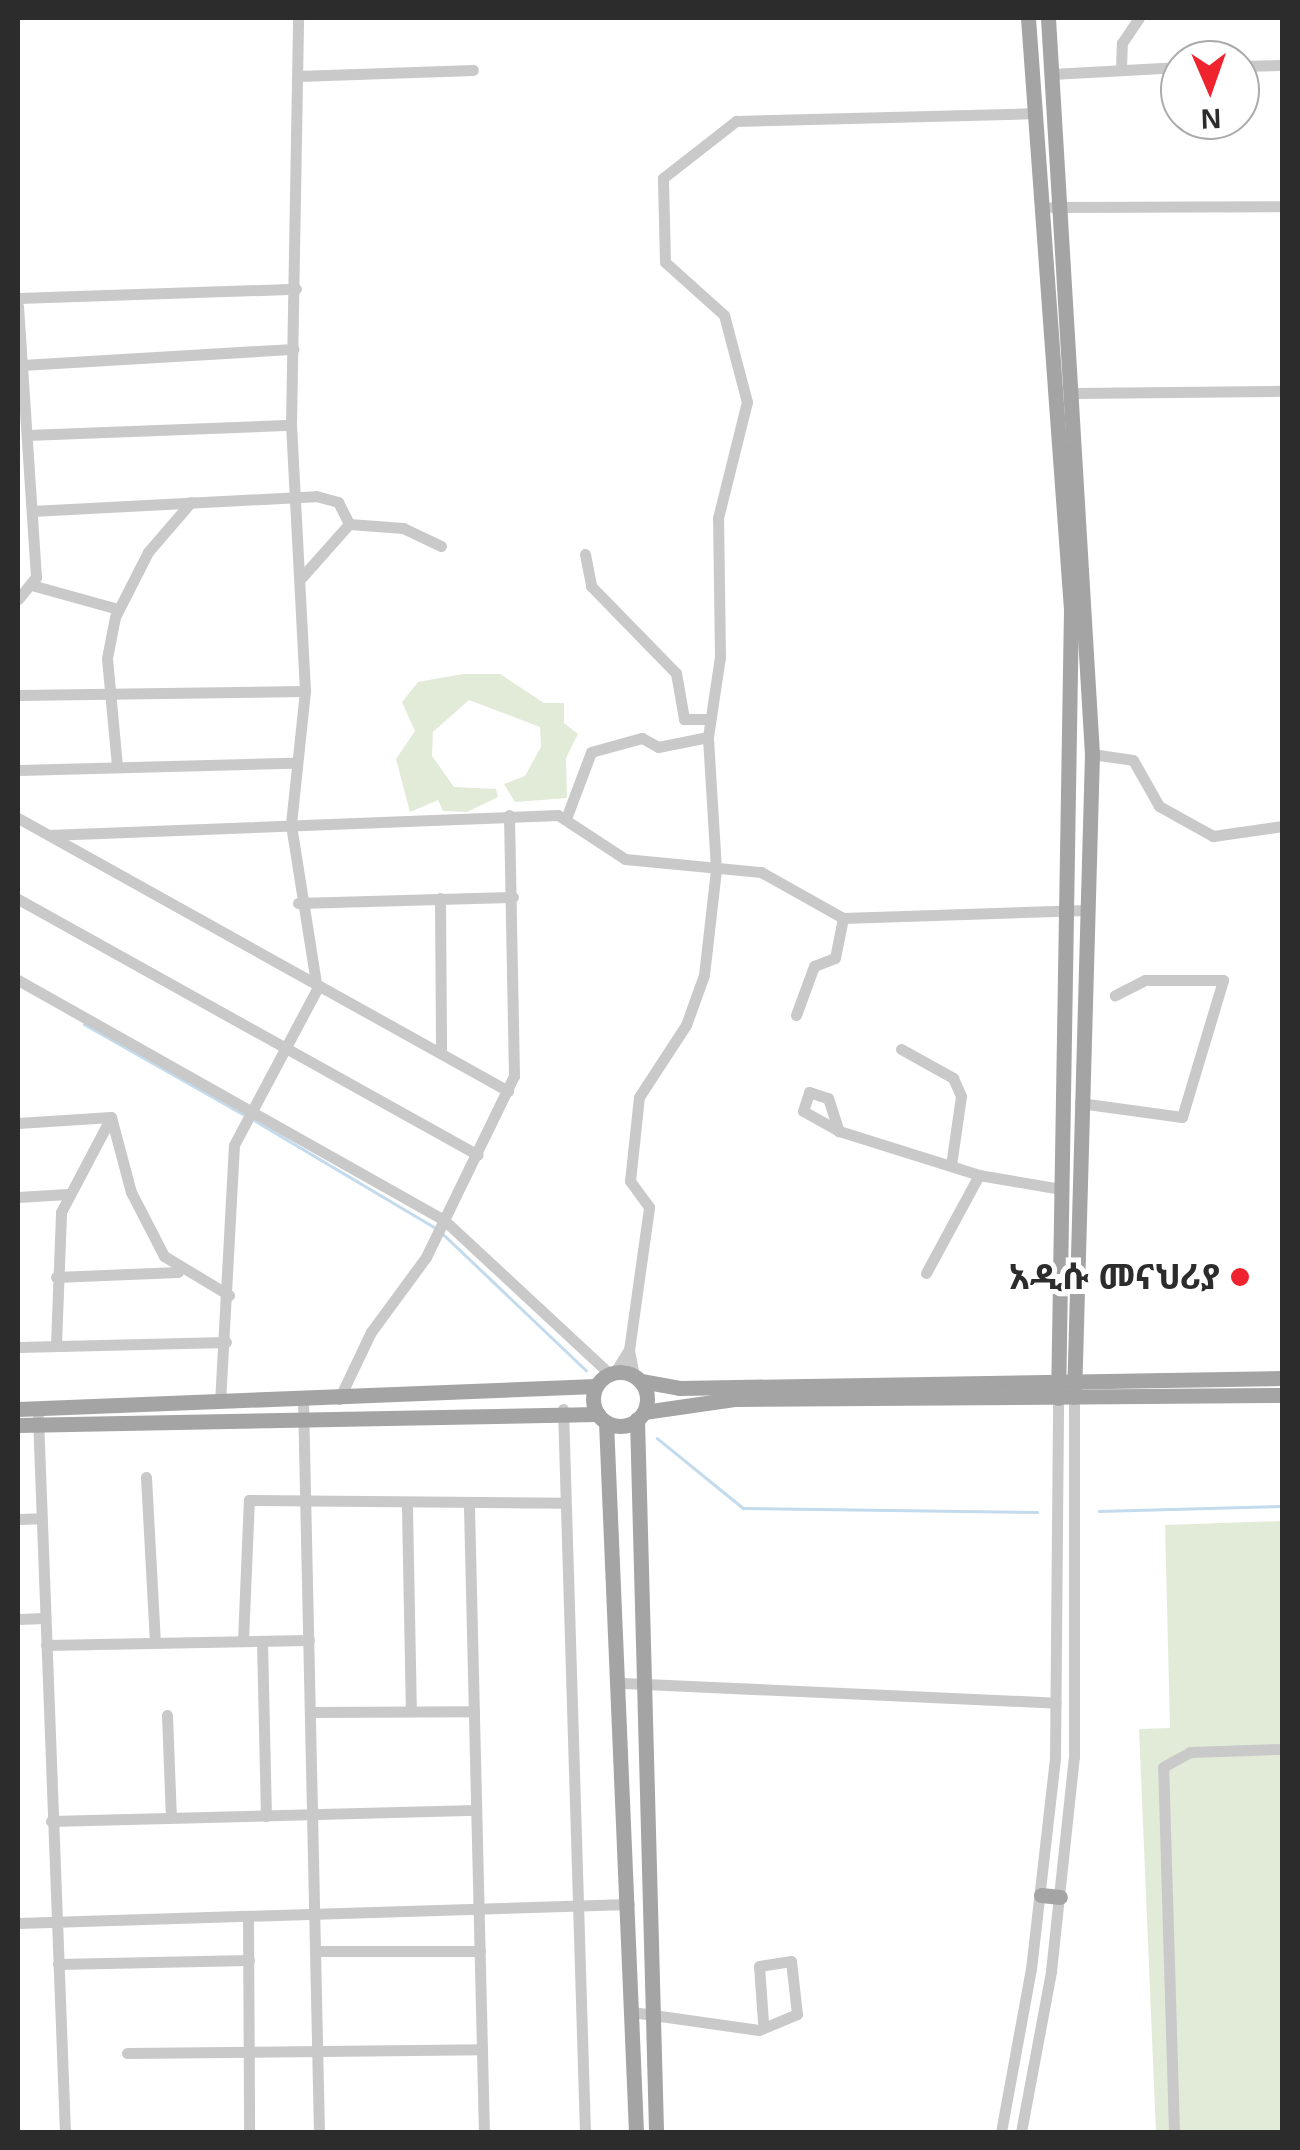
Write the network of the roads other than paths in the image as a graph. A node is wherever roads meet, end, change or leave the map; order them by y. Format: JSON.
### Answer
{"nodes":[{"id":1,"x":298,"y":18,"type":"edge"},
{"id":2,"x":1028,"y":18,"type":"edge"},
{"id":3,"x":1048,"y":18,"type":"edge"},
{"id":4,"x":1140,"y":18,"type":"edge"},
{"id":5,"x":1160,"y":67,"type":"edge"},
{"id":6,"x":1121,"y":68,"type":"junction"},
{"id":7,"x":474,"y":70,"type":"dead end"},
{"id":8,"x":1052,"y":74,"type":"junction"},
{"id":9,"x":298,"y":76,"type":"junction"},
{"id":10,"x":1037,"y":113,"type":"junction"},
{"id":11,"x":1063,"y":206,"type":"junction"},
{"id":12,"x":1282,"y":206,"type":"edge"},
{"id":13,"x":1044,"y":208,"type":"junction"},
{"id":14,"x":296,"y":289,"type":"junction"},
{"id":15,"x":18,"y":298,"type":"edge"},
{"id":16,"x":18,"y":306,"type":"edge"},
{"id":17,"x":294,"y":349,"type":"junction"},
{"id":18,"x":22,"y":365,"type":"junction"},
{"id":19,"x":1282,"y":391,"type":"edge"},
{"id":20,"x":1076,"y":393,"type":"junction"},
{"id":21,"x":291,"y":426,"type":"junction"},
{"id":22,"x":1070,"y":430,"type":"junction"},
{"id":23,"x":28,"y":435,"type":"junction"},
{"id":24,"x":298,"y":496,"type":"junction"},
{"id":25,"x":191,"y":502,"type":"junction"},
{"id":26,"x":32,"y":510,"type":"junction"},
{"id":27,"x":350,"y":524,"type":"junction"},
{"id":28,"x":442,"y":546,"type":"dead end"},
{"id":29,"x":585,"y":554,"type":"dead end"},
{"id":30,"x":302,"y":576,"type":"junction"},
{"id":31,"x":35,"y":586,"type":"junction"},
{"id":32,"x":18,"y":598,"type":"edge"},
{"id":33,"x":118,"y":609,"type":"junction"},
{"id":34,"x":304,"y":691,"type":"junction"},
{"id":35,"x":110,"y":692,"type":"junction"},
{"id":36,"x":18,"y":696,"type":"edge"},
{"id":37,"x":708,"y":719,"type":"junction"},
{"id":38,"x":708,"y":737,"type":"junction"},
{"id":39,"x":1092,"y":754,"type":"junction"},
{"id":40,"x":292,"y":763,"type":"junction"},
{"id":41,"x":117,"y":766,"type":"junction"},
{"id":42,"x":18,"y":770,"type":"edge"},
{"id":43,"x":508,"y":815,"type":"junction"},
{"id":44,"x":567,"y":816,"type":"junction"},
{"id":45,"x":18,"y":818,"type":"edge"},
{"id":46,"x":292,"y":824,"type":"junction"},
{"id":47,"x":1282,"y":826,"type":"edge"},
{"id":48,"x":49,"y":835,"type":"junction"},
{"id":49,"x":716,"y":869,"type":"junction"},
{"id":50,"x":513,"y":897,"type":"junction"},
{"id":51,"x":440,"y":898,"type":"junction"},
{"id":52,"x":18,"y":899,"type":"edge"},
{"id":53,"x":298,"y":903,"type":"junction"},
{"id":54,"x":1067,"y":910,"type":"junction"},
{"id":55,"x":1086,"y":910,"type":"junction"},
{"id":56,"x":843,"y":918,"type":"junction"},
{"id":57,"x":18,"y":980,"type":"edge"},
{"id":58,"x":317,"y":989,"type":"junction"},
{"id":59,"x":1115,"y":995,"type":"dead end"},
{"id":60,"x":796,"y":1015,"type":"dead end"},
{"id":61,"x":287,"y":1048,"type":"junction"},
{"id":62,"x":901,"y":1049,"type":"dead end"},
{"id":63,"x":442,"y":1053,"type":"junction"},
{"id":64,"x":508,"y":1091,"type":"junction"},
{"id":65,"x":1080,"y":1103,"type":"junction"},
{"id":66,"x":250,"y":1110,"type":"junction"},
{"id":67,"x":111,"y":1117,"type":"junction"},
{"id":68,"x":18,"y":1122,"type":"edge"},
{"id":69,"x":839,"y":1131,"type":"dead end"},
{"id":70,"x":478,"y":1155,"type":"junction"},
{"id":71,"x":951,"y":1165,"type":"junction"},
{"id":72,"x":979,"y":1175,"type":"junction"},
{"id":73,"x":1061,"y":1188,"type":"junction"},
{"id":74,"x":67,"y":1194,"type":"junction"},
{"id":75,"x":18,"y":1197,"type":"edge"},
{"id":76,"x":444,"y":1220,"type":"junction"},
{"id":77,"x":178,"y":1272,"type":"junction"},
{"id":78,"x":926,"y":1272,"type":"dead end"},
{"id":79,"x":56,"y":1276,"type":"junction"},
{"id":80,"x":229,"y":1295,"type":"junction"},
{"id":81,"x":226,"y":1342,"type":"junction"},
{"id":82,"x":56,"y":1344,"type":"junction"},
{"id":83,"x":18,"y":1347,"type":"edge"},
{"id":84,"x":629,"y":1350,"type":"junction"},
{"id":85,"x":612,"y":1373,"type":"junction"},
{"id":86,"x":638,"y":1378,"type":"junction"},
{"id":87,"x":1282,"y":1378,"type":"edge"},
{"id":88,"x":596,"y":1386,"type":"junction"},
{"id":89,"x":1066,"y":1389,"type":"junction"},
{"id":90,"x":1282,"y":1394,"type":"edge"},
{"id":91,"x":339,"y":1399,"type":"junction"},
{"id":92,"x":220,"y":1403,"type":"junction"},
{"id":93,"x":18,"y":1409,"type":"edge"},
{"id":94,"x":304,"y":1409,"type":"junction"},
{"id":95,"x":563,"y":1409,"type":"junction"},
{"id":96,"x":174,"y":1412,"type":"junction"},
{"id":97,"x":38,"y":1416,"type":"junction"},
{"id":98,"x":640,"y":1416,"type":"junction"},
{"id":99,"x":602,"y":1418,"type":"junction"},
{"id":100,"x":18,"y":1425,"type":"edge"},
{"id":101,"x":146,"y":1477,"type":"dead end"},
{"id":102,"x":565,"y":1503,"type":"junction"},
{"id":103,"x":306,"y":1504,"type":"junction"},
{"id":104,"x":469,"y":1507,"type":"junction"},
{"id":105,"x":407,"y":1508,"type":"junction"},
{"id":106,"x":42,"y":1518,"type":"junction"},
{"id":107,"x":18,"y":1519,"type":"edge"},
{"id":108,"x":44,"y":1618,"type":"junction"},
{"id":109,"x":18,"y":1619,"type":"edge"},
{"id":110,"x":262,"y":1640,"type":"junction"},
{"id":111,"x":309,"y":1640,"type":"junction"},
{"id":112,"x":243,"y":1641,"type":"junction"},
{"id":113,"x":155,"y":1643,"type":"junction"},
{"id":114,"x":46,"y":1645,"type":"junction"},
{"id":115,"x":644,"y":1682,"type":"junction"},
{"id":116,"x":624,"y":1683,"type":"junction"},
{"id":117,"x":1056,"y":1702,"type":"junction"},
{"id":118,"x":410,"y":1711,"type":"junction"},
{"id":119,"x":310,"y":1712,"type":"junction"},
{"id":120,"x":474,"y":1712,"type":"junction"},
{"id":121,"x":167,"y":1715,"type":"dead end"},
{"id":122,"x":1282,"y":1749,"type":"edge"},
{"id":123,"x":476,"y":1810,"type":"junction"},
{"id":124,"x":312,"y":1814,"type":"junction"},
{"id":125,"x":266,"y":1816,"type":"junction"},
{"id":126,"x":171,"y":1818,"type":"junction"},
{"id":127,"x":51,"y":1821,"type":"junction"},
{"id":128,"x":1041,"y":1895,"type":"junction"},
{"id":129,"x":1060,"y":1897,"type":"junction"},
{"id":130,"x":629,"y":1904,"type":"junction"},
{"id":131,"x":576,"y":1907,"type":"junction"},
{"id":132,"x":479,"y":1908,"type":"junction"},
{"id":133,"x":314,"y":1914,"type":"junction"},
{"id":134,"x":248,"y":1916,"type":"junction"},
{"id":135,"x":56,"y":1922,"type":"junction"},
{"id":136,"x":18,"y":1923,"type":"edge"},
{"id":137,"x":315,"y":1951,"type":"junction"},
{"id":138,"x":480,"y":1951,"type":"junction"},
{"id":139,"x":249,"y":1960,"type":"junction"},
{"id":140,"x":58,"y":1964,"type":"junction"},
{"id":141,"x":652,"y":2011,"type":"junction"},
{"id":142,"x":632,"y":2012,"type":"junction"},
{"id":143,"x":763,"y":2022,"type":"junction"},
{"id":144,"x":252,"y":2048,"type":"junction"},
{"id":145,"x":482,"y":2049,"type":"junction"},
{"id":146,"x":317,"y":2051,"type":"junction"},
{"id":147,"x":127,"y":2053,"type":"dead end"},
{"id":148,"x":636,"y":2131,"type":"edge"},
{"id":149,"x":656,"y":2131,"type":"edge"},
{"id":150,"x":65,"y":2132,"type":"edge"},
{"id":151,"x":249,"y":2132,"type":"edge"},
{"id":152,"x":319,"y":2132,"type":"edge"},
{"id":153,"x":484,"y":2132,"type":"edge"},
{"id":154,"x":585,"y":2132,"type":"edge"},
{"id":155,"x":1001,"y":2132,"type":"edge"},
{"id":156,"x":1021,"y":2132,"type":"edge"},
{"id":157,"x":1174,"y":2132,"type":"edge"}],
"edges":[{"from":1,"to":9,"type":"street"},
{"from":2,"to":10,"type":"main road"},
{"from":3,"to":8,"type":"main road"},
{"from":4,"to":6,"type":"street"},
{"from":5,"to":6,"type":"street"},
{"from":6,"to":8,"type":"street"},
{"from":7,"to":9,"type":"street"},
{"from":8,"to":11,"type":"main road"},
{"from":9,"to":14,"type":"street"},
{"from":10,"to":13,"type":"main road"},
{"from":10,"to":37,"type":"street"},
{"from":11,"to":12,"type":"street"},
{"from":11,"to":13,"type":"street"},
{"from":11,"to":20,"type":"main road"},
{"from":13,"to":22,"type":"main road"},
{"from":14,"to":15,"type":"street"},
{"from":14,"to":17,"type":"street"},
{"from":16,"to":18,"type":"street"},
{"from":17,"to":18,"type":"street"},
{"from":17,"to":21,"type":"street"},
{"from":18,"to":23,"type":"street"},
{"from":19,"to":20,"type":"street"},
{"from":20,"to":22,"type":"main road"},
{"from":21,"to":23,"type":"street"},
{"from":21,"to":24,"type":"street"},
{"from":22,"to":39,"type":"main road"},
{"from":22,"to":54,"type":"main road"},
{"from":23,"to":26,"type":"street"},
{"from":24,"to":25,"type":"street"},
{"from":24,"to":27,"type":"street"},
{"from":24,"to":30,"type":"street"},
{"from":25,"to":26,"type":"street"},
{"from":25,"to":33,"type":"street"},
{"from":26,"to":31,"type":"street"},
{"from":27,"to":28,"type":"street"},
{"from":27,"to":30,"type":"street"},
{"from":29,"to":37,"type":"street"},
{"from":30,"to":34,"type":"street"},
{"from":31,"to":32,"type":"street"},
{"from":31,"to":33,"type":"street"},
{"from":33,"to":35,"type":"street"},
{"from":34,"to":35,"type":"street"},
{"from":34,"to":40,"type":"street"},
{"from":35,"to":36,"type":"street"},
{"from":35,"to":41,"type":"street"},
{"from":37,"to":38,"type":"street"},
{"from":38,"to":44,"type":"street"},
{"from":38,"to":49,"type":"street"},
{"from":39,"to":47,"type":"street"},
{"from":39,"to":55,"type":"main road"},
{"from":40,"to":41,"type":"street"},
{"from":40,"to":46,"type":"street"},
{"from":41,"to":42,"type":"street"},
{"from":43,"to":44,"type":"street"},
{"from":43,"to":46,"type":"street"},
{"from":43,"to":50,"type":"street"},
{"from":44,"to":49,"type":"street"},
{"from":45,"to":48,"type":"street"},
{"from":46,"to":48,"type":"street"},
{"from":46,"to":53,"type":"street"},
{"from":48,"to":58,"type":"street"},
{"from":49,"to":56,"type":"street"},
{"from":49,"to":84,"type":"street"},
{"from":50,"to":51,"type":"street"},
{"from":50,"to":64,"type":"street"},
{"from":51,"to":53,"type":"street"},
{"from":51,"to":63,"type":"street"},
{"from":52,"to":61,"type":"street"},
{"from":53,"to":58,"type":"street"},
{"from":54,"to":55,"type":"street"},
{"from":54,"to":56,"type":"street"},
{"from":54,"to":73,"type":"main road"},
{"from":55,"to":65,"type":"main road"},
{"from":56,"to":60,"type":"street"},
{"from":57,"to":66,"type":"street"},
{"from":58,"to":61,"type":"street"},
{"from":58,"to":63,"type":"street"},
{"from":59,"to":65,"type":"street"},
{"from":61,"to":66,"type":"street"},
{"from":61,"to":70,"type":"street"},
{"from":62,"to":71,"type":"street"},
{"from":63,"to":64,"type":"street"},
{"from":64,"to":70,"type":"street"},
{"from":65,"to":89,"type":"main road"},
{"from":66,"to":76,"type":"street"},
{"from":66,"to":80,"type":"street"},
{"from":67,"to":68,"type":"street"},
{"from":67,"to":74,"type":"street"},
{"from":67,"to":77,"type":"street"},
{"from":69,"to":71,"type":"street"},
{"from":70,"to":76,"type":"street"},
{"from":71,"to":72,"type":"street"},
{"from":72,"to":73,"type":"street"},
{"from":72,"to":78,"type":"street"},
{"from":73,"to":89,"type":"main road"},
{"from":74,"to":75,"type":"street"},
{"from":74,"to":79,"type":"street"},
{"from":76,"to":85,"type":"street"},
{"from":76,"to":91,"type":"street"},
{"from":77,"to":79,"type":"street"},
{"from":77,"to":80,"type":"street"},
{"from":79,"to":82,"type":"street"},
{"from":80,"to":81,"type":"street"},
{"from":81,"to":82,"type":"street"},
{"from":81,"to":92,"type":"street"},
{"from":82,"to":83,"type":"street"},
{"from":84,"to":85,"type":"street"},
{"from":84,"to":86,"type":"street"},
{"from":85,"to":86,"type":"main road"},
{"from":85,"to":88,"type":"main road"},
{"from":86,"to":89,"type":"main road"},
{"from":86,"to":98,"type":"main road"},
{"from":87,"to":89,"type":"main road"},
{"from":88,"to":91,"type":"main road"},
{"from":88,"to":99,"type":"main road"},
{"from":89,"to":90,"type":"main road"},
{"from":89,"to":98,"type":"main road"},
{"from":89,"to":117,"type":"street"},
{"from":89,"to":129,"type":"street"},
{"from":91,"to":94,"type":"main road"},
{"from":92,"to":94,"type":"main road"},
{"from":92,"to":96,"type":"main road"},
{"from":93,"to":97,"type":"main road"},
{"from":94,"to":95,"type":"main road"},
{"from":94,"to":96,"type":"main road"},
{"from":94,"to":103,"type":"street"},
{"from":95,"to":99,"type":"main road"},
{"from":95,"to":102,"type":"street"},
{"from":96,"to":97,"type":"main road"},
{"from":97,"to":100,"type":"main road"},
{"from":97,"to":106,"type":"street"},
{"from":98,"to":99,"type":"main road"},
{"from":98,"to":115,"type":"main road"},
{"from":99,"to":116,"type":"main road"},
{"from":101,"to":113,"type":"street"},
{"from":102,"to":104,"type":"street"},
{"from":102,"to":131,"type":"street"},
{"from":103,"to":105,"type":"street"},
{"from":103,"to":111,"type":"street"},
{"from":103,"to":112,"type":"street"},
{"from":104,"to":105,"type":"street"},
{"from":104,"to":120,"type":"street"},
{"from":105,"to":118,"type":"street"},
{"from":106,"to":107,"type":"street"},
{"from":106,"to":108,"type":"street"},
{"from":108,"to":109,"type":"street"},
{"from":108,"to":114,"type":"street"},
{"from":110,"to":111,"type":"street"},
{"from":110,"to":112,"type":"street"},
{"from":110,"to":125,"type":"street"},
{"from":111,"to":119,"type":"street"},
{"from":112,"to":113,"type":"street"},
{"from":113,"to":114,"type":"street"},
{"from":114,"to":127,"type":"street"},
{"from":115,"to":116,"type":"street"},
{"from":115,"to":117,"type":"street"},
{"from":115,"to":141,"type":"main road"},
{"from":116,"to":130,"type":"main road"},
{"from":117,"to":128,"type":"street"},
{"from":118,"to":119,"type":"street"},
{"from":118,"to":120,"type":"street"},
{"from":119,"to":124,"type":"street"},
{"from":120,"to":123,"type":"street"},
{"from":121,"to":126,"type":"street"},
{"from":122,"to":157,"type":"street"},
{"from":123,"to":124,"type":"street"},
{"from":123,"to":132,"type":"street"},
{"from":124,"to":125,"type":"street"},
{"from":124,"to":133,"type":"street"},
{"from":125,"to":126,"type":"street"},
{"from":126,"to":127,"type":"street"},
{"from":127,"to":135,"type":"street"},
{"from":128,"to":129,"type":"main road"},
{"from":128,"to":155,"type":"street"},
{"from":129,"to":156,"type":"street"},
{"from":130,"to":131,"type":"street"},
{"from":130,"to":142,"type":"main road"},
{"from":131,"to":132,"type":"street"},
{"from":131,"to":154,"type":"street"},
{"from":132,"to":133,"type":"street"},
{"from":132,"to":138,"type":"street"},
{"from":133,"to":134,"type":"street"},
{"from":133,"to":137,"type":"street"},
{"from":134,"to":135,"type":"street"},
{"from":134,"to":139,"type":"street"},
{"from":135,"to":136,"type":"street"},
{"from":135,"to":140,"type":"street"},
{"from":137,"to":138,"type":"street"},
{"from":137,"to":146,"type":"street"},
{"from":138,"to":145,"type":"street"},
{"from":139,"to":140,"type":"street"},
{"from":139,"to":144,"type":"street"},
{"from":140,"to":150,"type":"street"},
{"from":141,"to":142,"type":"street"},
{"from":141,"to":143,"type":"street"},
{"from":141,"to":149,"type":"main road"},
{"from":142,"to":148,"type":"main road"},
{"from":143,"to":143,"type":"street"},
{"from":144,"to":146,"type":"street"},
{"from":144,"to":147,"type":"street"},
{"from":144,"to":151,"type":"street"},
{"from":145,"to":146,"type":"street"},
{"from":145,"to":153,"type":"street"},
{"from":146,"to":152,"type":"street"},
{"from":148,"to":149,"type":"main road"}]}
